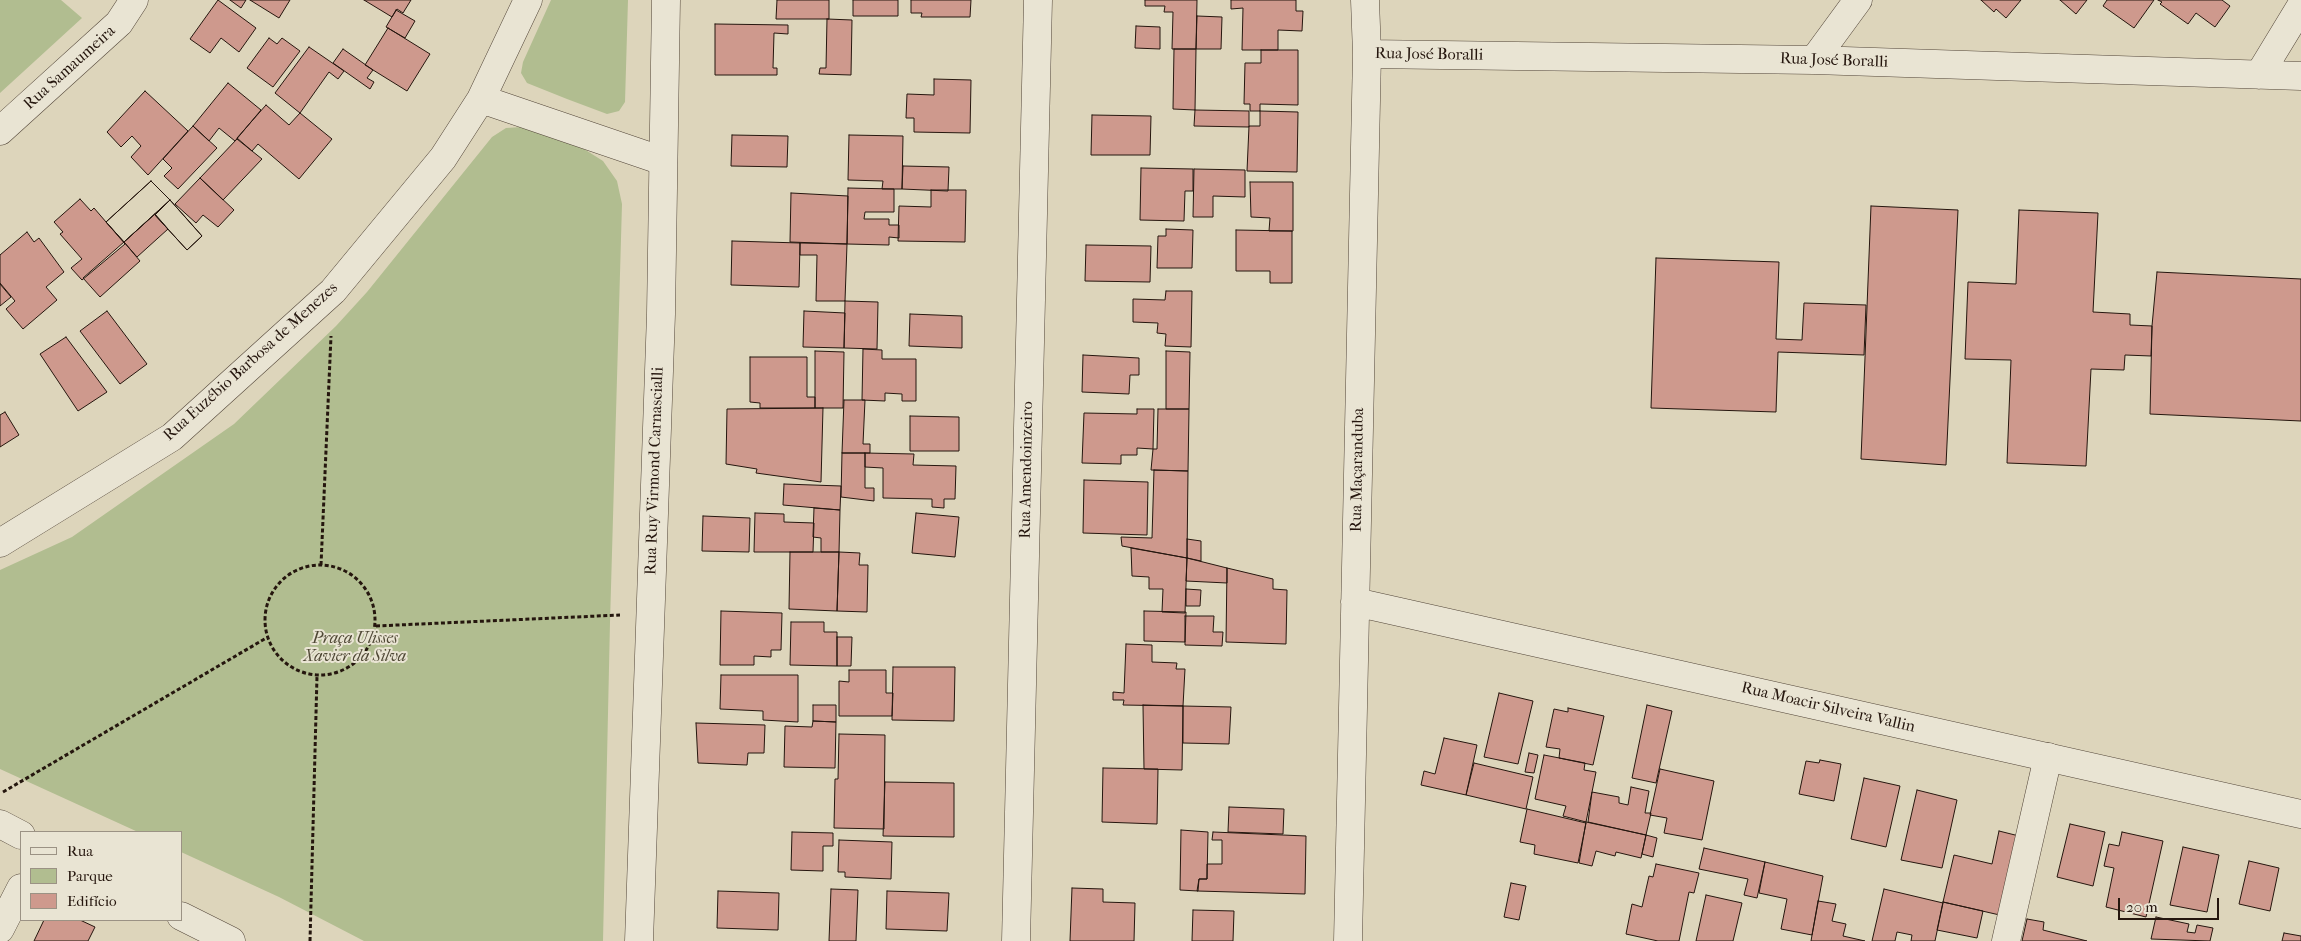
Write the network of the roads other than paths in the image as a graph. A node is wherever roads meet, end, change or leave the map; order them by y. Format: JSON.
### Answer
{"nodes":[{"id":1,"x":134,"y":0,"type":"edge"},
{"id":2,"x":528,"y":0,"type":"edge"},
{"id":3,"x":666,"y":0,"type":"edge"},
{"id":4,"x":1038,"y":0,"type":"edge"},
{"id":5,"x":1365,"y":0,"type":"edge"},
{"id":6,"x":1858,"y":0,"type":"edge"},
{"id":7,"x":2301,"y":6,"type":"edge"},
{"id":8,"x":1366,"y":54,"type":"junction"},
{"id":9,"x":1814,"y":60,"type":"junction"},
{"id":10,"x":2259,"y":75,"type":"junction"},
{"id":11,"x":2301,"y":76,"type":"edge"},
{"id":12,"x":481,"y":98,"type":"junction"},
{"id":13,"x":0,"y":131,"type":"edge"},
{"id":14,"x":663,"y":161,"type":"junction"},
{"id":15,"x":0,"y":543,"type":"edge"},
{"id":16,"x":1355,"y":602,"type":"junction"},
{"id":17,"x":2048,"y":757,"type":"junction"},
{"id":18,"x":2301,"y":814,"type":"edge"},
{"id":19,"x":0,"y":824,"type":"edge"},
{"id":20,"x":20,"y":834,"type":"edge"},
{"id":21,"x":20,"y":890,"type":"edge"},
{"id":22,"x":182,"y":916,"type":"edge"},
{"id":23,"x":0,"y":929,"type":"edge"},
{"id":24,"x":231,"y":941,"type":"edge"},
{"id":25,"x":639,"y":941,"type":"edge"},
{"id":26,"x":1016,"y":941,"type":"edge"},
{"id":27,"x":1348,"y":941,"type":"edge"},
{"id":28,"x":2006,"y":941,"type":"edge"}],
"edges":[{"from":1,"to":13,"type":"street","name":"Rua Samaumeira"},
{"from":2,"to":12,"type":"street","name":"Rua Euzébio Barbosa de Menezes"},
{"from":3,"to":14,"type":"street","name":"Rua Ruy Virmond Carnascialli"},
{"from":4,"to":26,"type":"street","name":"Rua Amendoinzeiro"},
{"from":5,"to":8,"type":"street","name":"Rua Maçaranduba"},
{"from":6,"to":9,"type":"street"},
{"from":7,"to":10,"type":"street"},
{"from":8,"to":9,"type":"street","name":"Rua José Boralli"},
{"from":8,"to":16,"type":"street","name":"Rua Maçaranduba"},
{"from":9,"to":10,"type":"street","name":"Rua José Boralli"},
{"from":10,"to":11,"type":"street","name":"Rua José Boralli"},
{"from":12,"to":14,"type":"street"},
{"from":12,"to":15,"type":"street","name":"Rua Euzébio Barbosa de Menezes"},
{"from":14,"to":25,"type":"street","name":"Rua Ruy Virmond Carnascialli"},
{"from":16,"to":17,"type":"street","name":"Rua Moacir Silveira Vallin"},
{"from":16,"to":27,"type":"street","name":"Rua Maçaranduba"},
{"from":17,"to":18,"type":"street","name":"Rua Moacir Silveira Vallin"},
{"from":17,"to":28,"type":"street"},
{"from":19,"to":20,"type":"street"},
{"from":21,"to":23,"type":"street"},
{"from":22,"to":24,"type":"street"}]}
